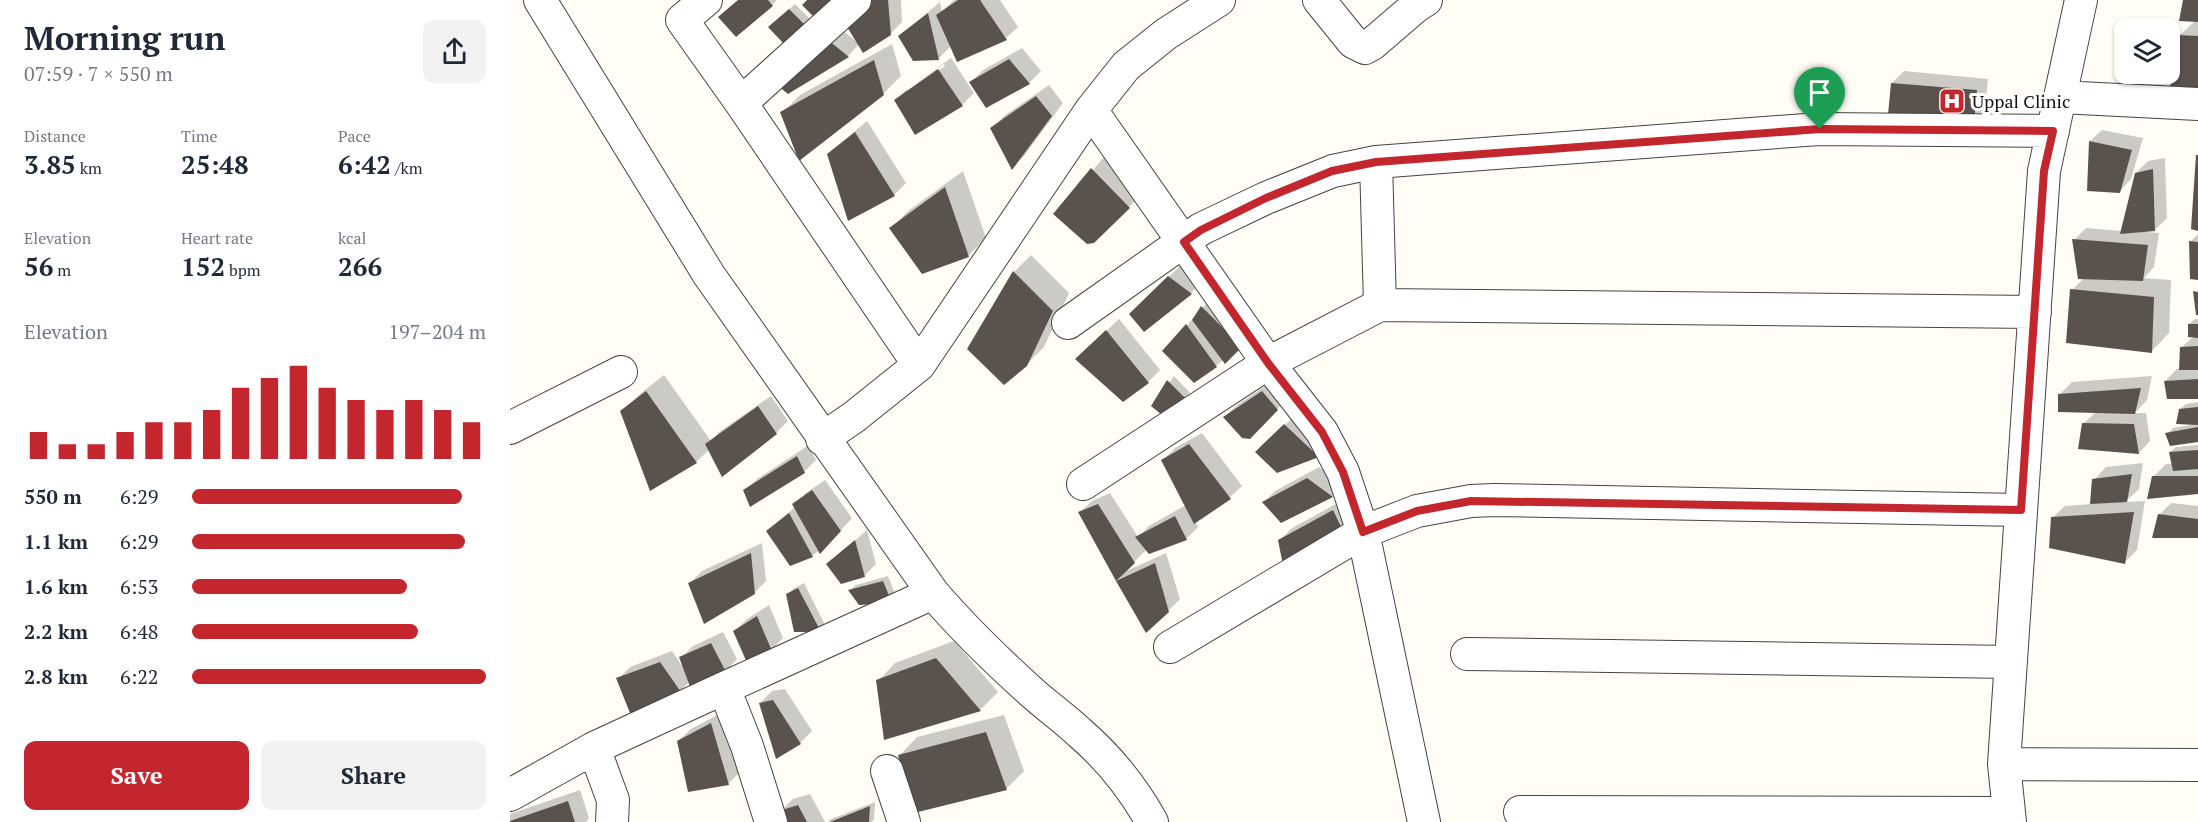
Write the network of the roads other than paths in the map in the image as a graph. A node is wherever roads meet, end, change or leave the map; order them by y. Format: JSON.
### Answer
{"nodes":[{"id":1,"x":540,"y":0,"type":"edge"},
{"id":2,"x":706,"y":0,"type":"edge"},
{"id":3,"x":855,"y":0,"type":"edge"},
{"id":4,"x":1219,"y":0,"type":"edge"},
{"id":5,"x":1319,"y":0,"type":"edge"},
{"id":6,"x":1426,"y":0,"type":"edge"},
{"id":7,"x":2080,"y":0,"type":"edge"},
{"id":8,"x":675,"y":10,"type":"edge"},
{"id":9,"x":2060,"y":97,"type":"junction"},
{"id":10,"x":741,"y":103,"type":"junction"},
{"id":11,"x":2198,"y":104,"type":"edge"},
{"id":12,"x":1091,"y":110,"type":"junction"},
{"id":13,"x":2053,"y":131,"type":"junction"},
{"id":14,"x":1376,"y":162,"type":"junction"},
{"id":15,"x":1184,"y":242,"type":"junction"},
{"id":16,"x":1380,"y":305,"type":"junction"},
{"id":17,"x":2035,"y":312,"type":"junction"},
{"id":18,"x":1068,"y":323,"type":"dead end"},
{"id":19,"x":1268,"y":363,"type":"junction"},
{"id":20,"x":919,"y":365,"type":"junction"},
{"id":21,"x":621,"y":372,"type":"dead end"},
{"id":22,"x":510,"y":428,"type":"edge"},
{"id":23,"x":822,"y":438,"type":"junction"},
{"id":24,"x":1083,"y":484,"type":"dead end"},
{"id":25,"x":2021,"y":510,"type":"junction"},
{"id":26,"x":1363,"y":532,"type":"junction"},
{"id":27,"x":933,"y":593,"type":"junction"},
{"id":28,"x":1170,"y":647,"type":"dead end"},
{"id":29,"x":1467,"y":654,"type":"dead end"},
{"id":30,"x":2011,"y":662,"type":"junction"},
{"id":31,"x":724,"y":688,"type":"junction"},
{"id":32,"x":594,"y":748,"type":"junction"},
{"id":33,"x":2004,"y":764,"type":"junction"},
{"id":34,"x":2198,"y":765,"type":"edge"},
{"id":35,"x":887,"y":771,"type":"dead end"},
{"id":36,"x":510,"y":795,"type":"edge"},
{"id":37,"x":1520,"y":812,"type":"dead end"},
{"id":38,"x":1606,"y":817,"type":"edge"},
{"id":39,"x":2010,"y":817,"type":"edge"},
{"id":40,"x":612,"y":822,"type":"edge"},
{"id":41,"x":771,"y":822,"type":"edge"},
{"id":42,"x":904,"y":822,"type":"edge"},
{"id":43,"x":1152,"y":822,"type":"edge"},
{"id":44,"x":1424,"y":822,"type":"edge"}],
"edges":[{"from":1,"to":23,"type":"street"},
{"from":2,"to":8,"type":"street"},
{"from":3,"to":10,"type":"street"},
{"from":4,"to":12,"type":"street"},
{"from":5,"to":6,"type":"street"},
{"from":7,"to":9,"type":"street"},
{"from":8,"to":10,"type":"street"},
{"from":9,"to":11,"type":"street"},
{"from":9,"to":13,"type":"street"},
{"from":10,"to":20,"type":"street"},
{"from":12,"to":15,"type":"street"},
{"from":12,"to":20,"type":"street"},
{"from":13,"to":14,"type":"street"},
{"from":13,"to":17,"type":"street"},
{"from":14,"to":15,"type":"street"},
{"from":14,"to":16,"type":"street"},
{"from":15,"to":18,"type":"street"},
{"from":15,"to":19,"type":"street"},
{"from":16,"to":17,"type":"street"},
{"from":16,"to":19,"type":"street"},
{"from":17,"to":25,"type":"street"},
{"from":19,"to":24,"type":"street"},
{"from":19,"to":26,"type":"street"},
{"from":20,"to":23,"type":"street"},
{"from":21,"to":22,"type":"street"},
{"from":23,"to":27,"type":"street"},
{"from":25,"to":26,"type":"street"},
{"from":25,"to":30,"type":"street"},
{"from":26,"to":28,"type":"street"},
{"from":26,"to":44,"type":"street"},
{"from":27,"to":31,"type":"street"},
{"from":27,"to":43,"type":"street"},
{"from":29,"to":30,"type":"street"},
{"from":30,"to":33,"type":"street"},
{"from":31,"to":32,"type":"street"},
{"from":31,"to":41,"type":"street"},
{"from":32,"to":36,"type":"street"},
{"from":32,"to":40,"type":"street"},
{"from":33,"to":34,"type":"street"},
{"from":33,"to":39,"type":"street"},
{"from":35,"to":42,"type":"street"},
{"from":37,"to":38,"type":"street"},
{"from":38,"to":39,"type":"street"}]}
